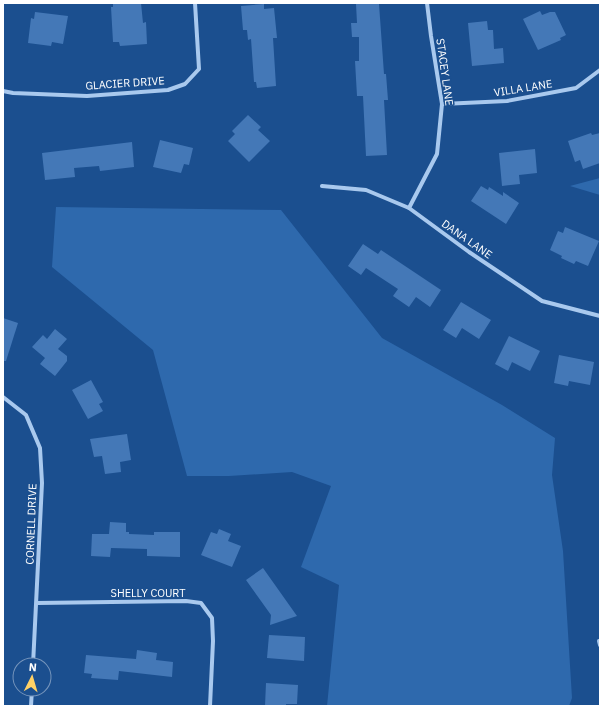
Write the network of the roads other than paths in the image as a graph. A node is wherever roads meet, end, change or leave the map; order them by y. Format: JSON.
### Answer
{"nodes":[{"id":1,"x":195,"y":3,"type":"edge"},
{"id":2,"x":428,"y":3,"type":"edge"},
{"id":3,"x":600,"y":70,"type":"edge"},
{"id":4,"x":3,"y":92,"type":"edge"},
{"id":5,"x":442,"y":104,"type":"junction"},
{"id":6,"x":322,"y":186,"type":"dead end"},
{"id":7,"x":409,"y":208,"type":"junction"},
{"id":8,"x":600,"y":316,"type":"edge"},
{"id":9,"x":3,"y":397,"type":"edge"},
{"id":10,"x":37,"y":603,"type":"junction"},
{"id":11,"x":34,"y":657,"type":"edge"},
{"id":12,"x":210,"y":706,"type":"edge"}],
"edges":[{"from":1,"to":4,"type":"street","name":"GLACIER DRIVE"},
{"from":2,"to":5,"type":"street","name":"STACEY LANE"},
{"from":3,"to":5,"type":"street","name":"VILLA LANE"},
{"from":5,"to":7,"type":"street","name":"STACEY LANE"},
{"from":6,"to":7,"type":"street","name":"DANA LANE"},
{"from":7,"to":8,"type":"street","name":"DANA LANE"},
{"from":9,"to":10,"type":"street","name":"CORNELL DRIVE"},
{"from":10,"to":11,"type":"street","name":"CORNELL DRIVE"},
{"from":10,"to":12,"type":"street","name":"SHELLY COURT"}]}
